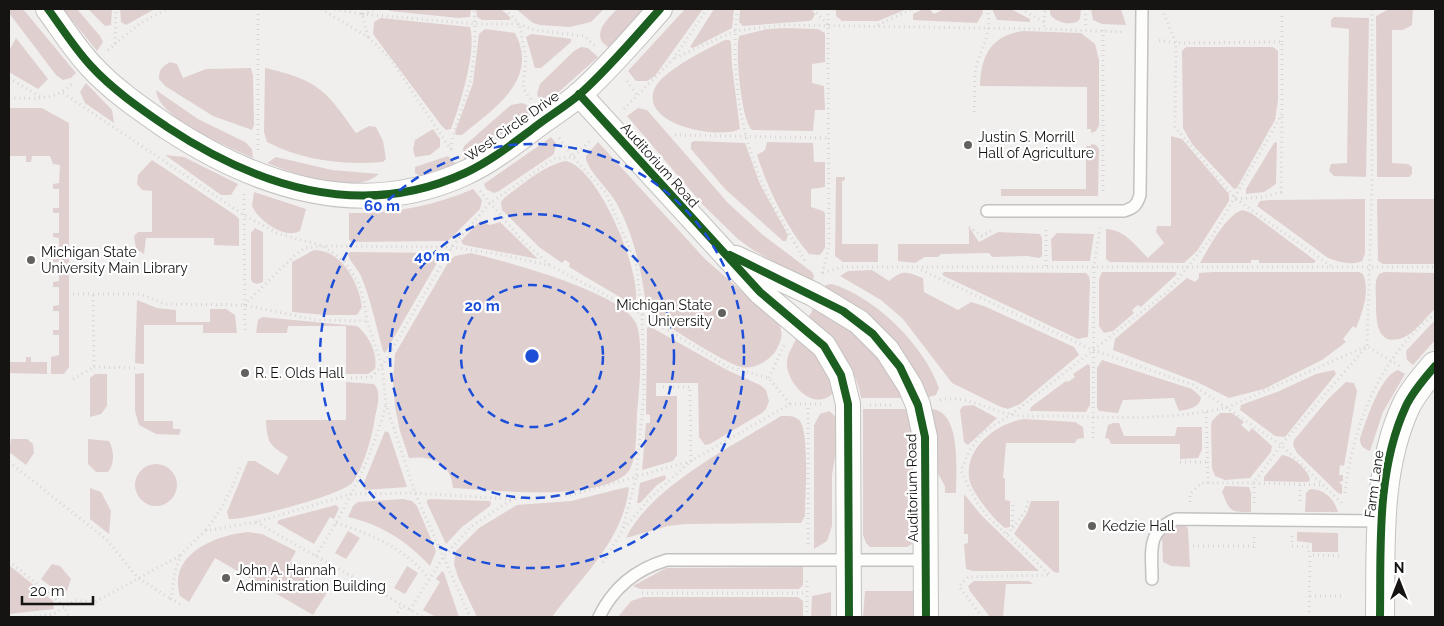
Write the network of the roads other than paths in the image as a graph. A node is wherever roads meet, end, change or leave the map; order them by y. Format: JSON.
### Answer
{"nodes":[{"id":1,"x":48,"y":9,"type":"edge"},
{"id":2,"x":660,"y":9,"type":"edge"},
{"id":3,"x":1142,"y":9,"type":"edge"},
{"id":4,"x":579,"y":94,"type":"junction"},
{"id":5,"x":987,"y":211,"type":"dead end"},
{"id":6,"x":723,"y":252,"type":"junction"},
{"id":7,"x":1429,"y":373,"type":"edge"},
{"id":8,"x":1381,"y":521,"type":"junction"},
{"id":9,"x":849,"y":559,"type":"junction"},
{"id":10,"x":926,"y":560,"type":"junction"},
{"id":11,"x":1152,"y":579,"type":"dead end"},
{"id":12,"x":599,"y":617,"type":"edge"},
{"id":13,"x":849,"y":617,"type":"edge"},
{"id":14,"x":926,"y":617,"type":"edge"},
{"id":15,"x":1380,"y":617,"type":"edge"}],
"edges":[{"from":1,"to":4,"type":"street","name":"West Circle Drive"},
{"from":2,"to":4,"type":"street","name":"West Circle Drive"},
{"from":3,"to":5,"type":"lane"},
{"from":4,"to":6,"type":"street","name":"Auditorium Road"},
{"from":6,"to":9,"type":"street","name":"Auditorium Road"},
{"from":6,"to":10,"type":"street","name":"Auditorium Road"},
{"from":7,"to":8,"type":"street","name":"Farm Lane"},
{"from":8,"to":11,"type":"lane"},
{"from":8,"to":15,"type":"street","name":"Farm Lane"},
{"from":9,"to":10,"type":"lane"},
{"from":9,"to":12,"type":"lane"},
{"from":9,"to":13,"type":"street","name":"Auditorium Road"},
{"from":10,"to":14,"type":"street","name":"Auditorium Road"}]}
